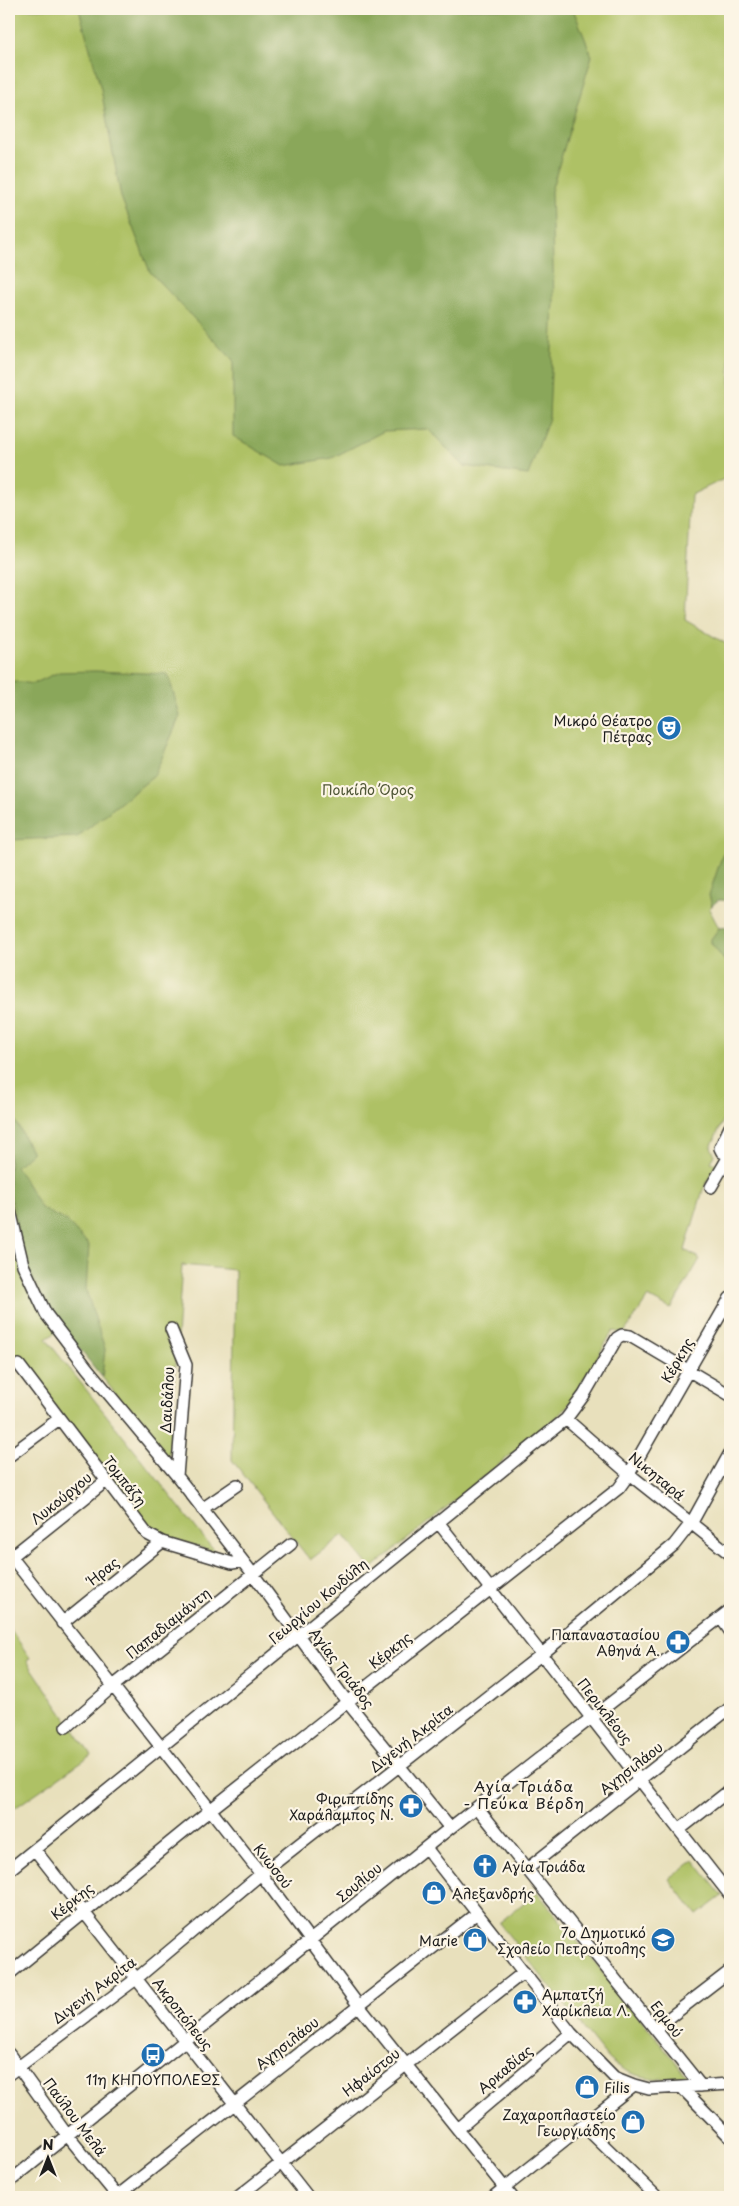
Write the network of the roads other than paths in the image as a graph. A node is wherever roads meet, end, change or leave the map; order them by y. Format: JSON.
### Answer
{"nodes":[{"id":1,"x":730,"y":1127,"type":"edge"},
{"id":2,"x":727,"y":1155,"type":"edge"},
{"id":3,"x":711,"y":1187,"type":"dead end"},
{"id":4,"x":9,"y":1206,"type":"edge"},
{"id":5,"x":730,"y":1298,"type":"edge"},
{"id":6,"x":171,"y":1329,"type":"dead end"},
{"id":7,"x":19,"y":1365,"type":"dead end"},
{"id":8,"x":687,"y":1371,"type":"junction"},
{"id":9,"x":730,"y":1395,"type":"edge"},
{"id":10,"x":59,"y":1419,"type":"junction"},
{"id":11,"x":566,"y":1419,"type":"junction"},
{"id":12,"x":730,"y":1453,"type":"edge"},
{"id":13,"x":9,"y":1456,"type":"edge"},
{"id":14,"x":630,"y":1474,"type":"junction"},
{"id":15,"x":177,"y":1476,"type":"junction"},
{"id":16,"x":106,"y":1481,"type":"junction"},
{"id":17,"x":238,"y":1485,"type":"dead end"},
{"id":18,"x":202,"y":1509,"type":"junction"},
{"id":19,"x":438,"y":1522,"type":"junction"},
{"id":20,"x":692,"y":1522,"type":"junction"},
{"id":21,"x":162,"y":1542,"type":"junction"},
{"id":22,"x":291,"y":1544,"type":"dead end"},
{"id":23,"x":730,"y":1554,"type":"edge"},
{"id":24,"x":10,"y":1555,"type":"edge"},
{"id":25,"x":243,"y":1561,"type":"junction"},
{"id":26,"x":253,"y":1574,"type":"junction"},
{"id":27,"x":490,"y":1590,"type":"junction"},
{"id":28,"x":726,"y":1614,"type":"edge"},
{"id":29,"x":62,"y":1623,"type":"junction"},
{"id":30,"x":730,"y":1631,"type":"edge"},
{"id":31,"x":300,"y":1637,"type":"junction"},
{"id":32,"x":542,"y":1654,"type":"junction"},
{"id":33,"x":112,"y":1687,"type":"junction"},
{"id":34,"x":348,"y":1702,"type":"junction"},
{"id":35,"x":730,"y":1708,"type":"edge"},
{"id":36,"x":592,"y":1718,"type":"junction"},
{"id":37,"x":66,"y":1727,"type":"dead end"},
{"id":38,"x":161,"y":1747,"type":"junction"},
{"id":39,"x":400,"y":1765,"type":"junction"},
{"id":40,"x":640,"y":1780,"type":"junction"},
{"id":41,"x":730,"y":1790,"type":"edge"},
{"id":42,"x":477,"y":1807,"type":"junction"},
{"id":43,"x":210,"y":1810,"type":"junction"},
{"id":44,"x":450,"y":1828,"type":"junction"},
{"id":45,"x":679,"y":1830,"type":"junction"},
{"id":46,"x":426,"y":1848,"type":"junction"},
{"id":47,"x":35,"y":1850,"type":"junction"},
{"id":48,"x":527,"y":1869,"type":"junction"},
{"id":49,"x":9,"y":1870,"type":"edge"},
{"id":50,"x":261,"y":1874,"type":"junction"},
{"id":51,"x":730,"y":1896,"type":"edge"},
{"id":52,"x":83,"y":1912,"type":"junction"},
{"id":53,"x":477,"y":1912,"type":"junction"},
{"id":54,"x":311,"y":1940,"type":"junction"},
{"id":55,"x":730,"y":1971,"type":"edge"},
{"id":56,"x":524,"y":1972,"type":"junction"},
{"id":57,"x":9,"y":1974,"type":"edge"},
{"id":58,"x":136,"y":1978,"type":"junction"},
{"id":59,"x":359,"y":2006,"type":"junction"},
{"id":60,"x":656,"y":2028,"type":"junction"},
{"id":61,"x":571,"y":2033,"type":"junction"},
{"id":62,"x":185,"y":2041,"type":"junction"},
{"id":63,"x":9,"y":2054,"type":"edge"},
{"id":64,"x":405,"y":2064,"type":"junction"},
{"id":65,"x":18,"y":2067,"type":"junction"},
{"id":66,"x":9,"y":2074,"type":"edge"},
{"id":67,"x":730,"y":2084,"type":"edge"},
{"id":68,"x":634,"y":2085,"type":"junction"},
{"id":69,"x":701,"y":2086,"type":"junction"},
{"id":70,"x":682,"y":2088,"type":"junction"},
{"id":71,"x":234,"y":2104,"type":"junction"},
{"id":72,"x":584,"y":2126,"type":"junction"},
{"id":73,"x":458,"y":2128,"type":"junction"},
{"id":74,"x":67,"y":2135,"type":"junction"},
{"id":75,"x":730,"y":2137,"type":"edge"},
{"id":76,"x":281,"y":2163,"type":"junction"},
{"id":77,"x":9,"y":2182,"type":"edge"},
{"id":78,"x":508,"y":2193,"type":"edge"},
{"id":79,"x":117,"y":2197,"type":"edge"},
{"id":80,"x":238,"y":2197,"type":"edge"},
{"id":81,"x":308,"y":2197,"type":"edge"},
{"id":82,"x":494,"y":2197,"type":"edge"},
{"id":83,"x":657,"y":2197,"type":"edge"}],
"edges":[{"from":1,"to":2,"type":"street"},
{"from":2,"to":3,"type":"street"},
{"from":4,"to":15,"type":"street","name":"Αγίας Τριάδος"},
{"from":5,"to":8,"type":"street","name":"Κέρκης"},
{"from":6,"to":15,"type":"street","name":"Δαιδάλου"},
{"from":7,"to":10,"type":"street","name":"Τομπάζη"},
{"from":8,"to":9,"type":"street"},
{"from":8,"to":11,"type":"street","name":"Γεωργίου Κονδύλη"},
{"from":8,"to":14,"type":"street","name":"Κέρκης"},
{"from":10,"to":13,"type":"street"},
{"from":10,"to":16,"type":"street","name":"Τομπάζη"},
{"from":11,"to":14,"type":"street","name":"Νικηταρά"},
{"from":11,"to":19,"type":"street","name":"Γεωργίου Κονδύλη"},
{"from":12,"to":20,"type":"street","name":"Διγενή Ακρίτα"},
{"from":14,"to":20,"type":"street","name":"Νικηταρά"},
{"from":14,"to":27,"type":"street","name":"Κέρκης"},
{"from":15,"to":18,"type":"street","name":"Αγίας Τριάδος"},
{"from":16,"to":21,"type":"street","name":"Τομπάζη"},
{"from":16,"to":24,"type":"street","name":"Λυκούργου"},
{"from":17,"to":18,"type":"street"},
{"from":18,"to":25,"type":"street","name":"Αγίας Τριάδος"},
{"from":19,"to":27,"type":"street","name":"Περικλέους"},
{"from":19,"to":31,"type":"street","name":"Γεωργίου Κονδύλη"},
{"from":20,"to":23,"type":"street","name":"Νικηταρά"},
{"from":20,"to":32,"type":"street","name":"Διγενή Ακρίτα"},
{"from":21,"to":25,"type":"street","name":"Τομπάζη"},
{"from":21,"to":29,"type":"street","name":"Ήρας"},
{"from":22,"to":26,"type":"street","name":"Παπαδιαμάντη"},
{"from":24,"to":29,"type":"street","name":"Κνωσού"},
{"from":25,"to":26,"type":"street","name":"Αγίας Τριάδος"},
{"from":26,"to":31,"type":"street","name":"Αγίας Τριάδος"},
{"from":26,"to":33,"type":"street","name":"Παπαδιαμάντη"},
{"from":27,"to":32,"type":"street","name":"Περικλέους"},
{"from":27,"to":34,"type":"street","name":"Κέρκης"},
{"from":28,"to":30,"type":"street"},
{"from":28,"to":36,"type":"street","name":"Σουλίου"},
{"from":29,"to":33,"type":"street","name":"Κνωσού"},
{"from":31,"to":34,"type":"street","name":"Αγίας Τριάδος"},
{"from":31,"to":38,"type":"street","name":"Γεωργίου Κονδύλη"},
{"from":32,"to":36,"type":"street","name":"Περικλέους"},
{"from":32,"to":39,"type":"street","name":"Διγενή Ακρίτα"},
{"from":33,"to":37,"type":"street","name":"Παπαδιαμάντη"},
{"from":33,"to":38,"type":"street","name":"Κνωσού"},
{"from":34,"to":39,"type":"street","name":"Αγίας Τριάδος"},
{"from":34,"to":43,"type":"street","name":"Κέρκης"},
{"from":35,"to":40,"type":"street","name":"Αγησιλάου"},
{"from":36,"to":40,"type":"street","name":"Περικλέους"},
{"from":36,"to":42,"type":"street","name":"Σουλίου"},
{"from":38,"to":43,"type":"street","name":"Κνωσού"},
{"from":38,"to":47,"type":"street","name":"Γεωργίου Κονδύλη"},
{"from":39,"to":44,"type":"street","name":"Αγίας Τριάδος"},
{"from":39,"to":50,"type":"street","name":"Διγενή Ακρίτα"},
{"from":40,"to":45,"type":"street","name":"Περικλέους"},
{"from":40,"to":48,"type":"street","name":"Αγησιλάου"},
{"from":41,"to":45,"type":"street"},
{"from":42,"to":44,"type":"street","name":"Σουλίου"},
{"from":42,"to":48,"type":"street","name":"Ερμού"},
{"from":43,"to":50,"type":"street","name":"Κνωσού"},
{"from":43,"to":52,"type":"street","name":"Κέρκης"},
{"from":44,"to":46,"type":"street","name":"Σουλίου"},
{"from":45,"to":51,"type":"street","name":"Περικλέους"},
{"from":46,"to":53,"type":"street"},
{"from":46,"to":54,"type":"street","name":"Σουλίου"},
{"from":47,"to":49,"type":"street","name":"Γεωργίου Κονδύλη"},
{"from":47,"to":52,"type":"street","name":"Ακροπόλεως"},
{"from":48,"to":60,"type":"street","name":"Ερμού"},
{"from":50,"to":54,"type":"street","name":"Κνωσού"},
{"from":50,"to":58,"type":"street","name":"Διγενή Ακρίτα"},
{"from":52,"to":57,"type":"street","name":"Κέρκης"},
{"from":52,"to":58,"type":"street","name":"Ακροπόλεως"},
{"from":53,"to":56,"type":"street"},
{"from":53,"to":59,"type":"street","name":"Αγησιλάου"},
{"from":54,"to":59,"type":"street","name":"Κνωσού"},
{"from":54,"to":62,"type":"street","name":"Σουλίου"},
{"from":55,"to":60,"type":"street"},
{"from":56,"to":61,"type":"street"},
{"from":56,"to":64,"type":"street","name":"Ηφαίστου"},
{"from":58,"to":62,"type":"street","name":"Ακροπόλεως"},
{"from":58,"to":65,"type":"street","name":"Διγενή Ακρίτα"},
{"from":59,"to":64,"type":"street","name":"Κνωσού"},
{"from":59,"to":71,"type":"street","name":"Αγησιλάου"},
{"from":60,"to":69,"type":"street","name":"Ερμού"},
{"from":61,"to":68,"type":"street"},
{"from":61,"to":73,"type":"street","name":"Αρκαδίας"},
{"from":62,"to":71,"type":"street","name":"Ακροπόλεως"},
{"from":62,"to":74,"type":"street","name":"Σουλίου"},
{"from":63,"to":65,"type":"street","name":"Παύλου Μελά"},
{"from":64,"to":73,"type":"street","name":"Κνωσού"},
{"from":64,"to":76,"type":"street","name":"Ηφαίστου"},
{"from":65,"to":66,"type":"street","name":"Διγενή Ακρίτα"},
{"from":65,"to":74,"type":"street","name":"Παύλου Μελά"},
{"from":67,"to":69,"type":"street"},
{"from":68,"to":70,"type":"street"},
{"from":68,"to":72,"type":"street"},
{"from":69,"to":70,"type":"street"},
{"from":70,"to":75,"type":"street"},
{"from":71,"to":76,"type":"street","name":"Ακροπόλεως"},
{"from":71,"to":79,"type":"street","name":"Αγησιλάου"},
{"from":72,"to":78,"type":"street"},
{"from":72,"to":83,"type":"street"},
{"from":73,"to":78,"type":"street","name":"Κνωσού"},
{"from":74,"to":77,"type":"street","name":"Σουλίου"},
{"from":74,"to":79,"type":"street","name":"Παύλου Μελά"},
{"from":76,"to":80,"type":"street","name":"Ηφαίστου"},
{"from":76,"to":81,"type":"street","name":"Ακροπόλεως"},
{"from":78,"to":82,"type":"street"}]}
